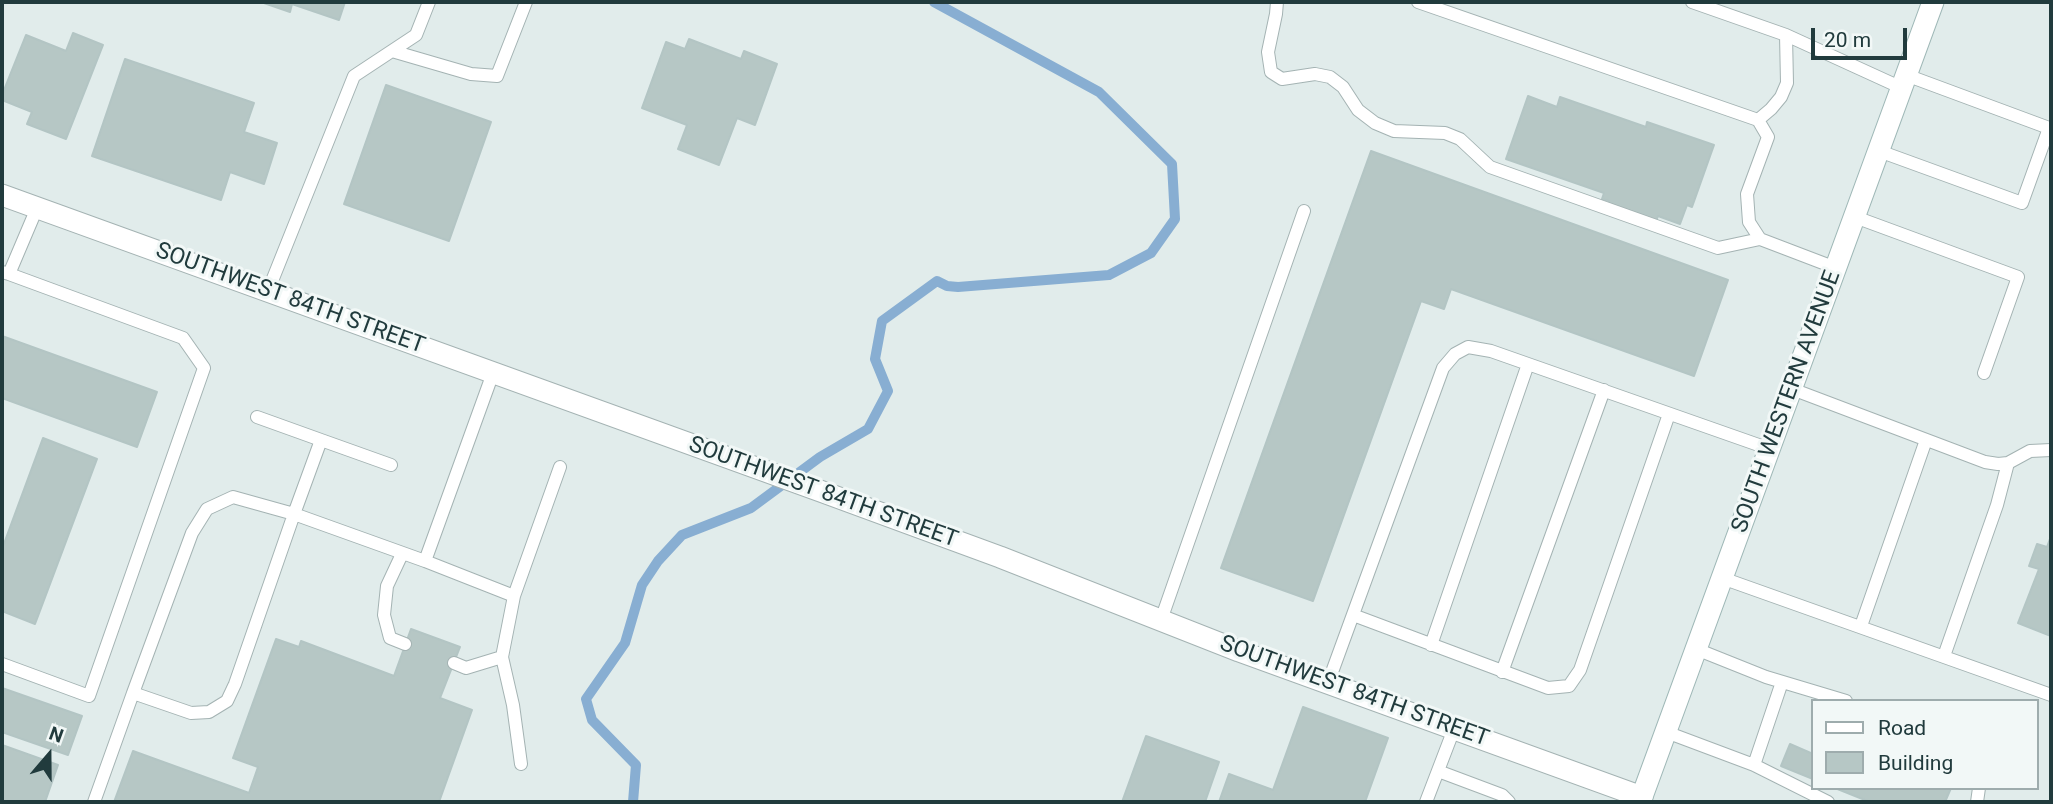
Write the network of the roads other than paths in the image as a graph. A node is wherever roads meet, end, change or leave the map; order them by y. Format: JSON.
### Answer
{"nodes":[{"id":1,"x":429,"y":2,"type":"edge"},
{"id":2,"x":526,"y":2,"type":"edge"},
{"id":3,"x":1277,"y":2,"type":"edge"},
{"id":4,"x":1418,"y":2,"type":"edge"},
{"id":5,"x":1692,"y":2,"type":"edge"},
{"id":6,"x":1933,"y":2,"type":"edge"},
{"id":7,"x":1786,"y":35,"type":"junction"},
{"id":8,"x":391,"y":51,"type":"junction"},
{"id":9,"x":1904,"y":82,"type":"junction"},
{"id":10,"x":1758,"y":120,"type":"junction"},
{"id":11,"x":1879,"y":150,"type":"junction"},
{"id":12,"x":2,"y":195,"type":"edge"},
{"id":13,"x":37,"y":208,"type":"junction"},
{"id":14,"x":1304,"y":211,"type":"dead end"},
{"id":15,"x":1854,"y":217,"type":"junction"},
{"id":16,"x":1760,"y":239,"type":"junction"},
{"id":17,"x":1836,"y":268,"type":"junction"},
{"id":18,"x":5,"y":273,"type":"edge"},
{"id":19,"x":268,"y":291,"type":"junction"},
{"id":20,"x":1528,"y":364,"type":"junction"},
{"id":21,"x":493,"y":373,"type":"junction"},
{"id":22,"x":1984,"y":373,"type":"dead end"},
{"id":23,"x":1791,"y":389,"type":"junction"},
{"id":24,"x":1604,"y":390,"type":"junction"},
{"id":25,"x":1669,"y":414,"type":"junction"},
{"id":26,"x":257,"y":417,"type":"dead end"},
{"id":27,"x":321,"y":440,"type":"junction"},
{"id":28,"x":1926,"y":440,"type":"junction"},
{"id":29,"x":1770,"y":449,"type":"junction"},
{"id":30,"x":2051,"y":450,"type":"edge"},
{"id":31,"x":2008,"y":463,"type":"junction"},
{"id":32,"x":391,"y":466,"type":"dead end"},
{"id":33,"x":560,"y":467,"type":"dead end"},
{"id":34,"x":294,"y":514,"type":"junction"},
{"id":35,"x":402,"y":554,"type":"junction"},
{"id":36,"x":425,"y":561,"type":"junction"},
{"id":37,"x":1723,"y":578,"type":"junction"},
{"id":38,"x":514,"y":596,"type":"junction"},
{"id":39,"x":1353,"y":615,"type":"junction"},
{"id":40,"x":1161,"y":620,"type":"junction"},
{"id":41,"x":1861,"y":626,"type":"junction"},
{"id":42,"x":405,"y":644,"type":"dead end"},
{"id":43,"x":1431,"y":645,"type":"junction"},
{"id":44,"x":1696,"y":649,"type":"junction"},
{"id":45,"x":1944,"y":656,"type":"junction"},
{"id":46,"x":502,"y":657,"type":"junction"},
{"id":47,"x":454,"y":663,"type":"dead end"},
{"id":48,"x":2,"y":664,"type":"edge"},
{"id":49,"x":1502,"y":672,"type":"junction"},
{"id":50,"x":1782,"y":682,"type":"junction"},
{"id":51,"x":1328,"y":683,"type":"junction"},
{"id":52,"x":133,"y":694,"type":"junction"},
{"id":53,"x":2051,"y":695,"type":"edge"},
{"id":54,"x":1839,"y":699,"type":"edge"},
{"id":55,"x":1454,"y":729,"type":"junction"},
{"id":56,"x":1666,"y":732,"type":"junction"},
{"id":57,"x":521,"y":764,"type":"dead end"},
{"id":58,"x":1754,"y":765,"type":"junction"},
{"id":59,"x":1438,"y":771,"type":"junction"},
{"id":60,"x":1647,"y":800,"type":"edge"},
{"id":61,"x":94,"y":802,"type":"edge"},
{"id":62,"x":1426,"y":802,"type":"edge"},
{"id":63,"x":1509,"y":802,"type":"edge"},
{"id":64,"x":1828,"y":802,"type":"edge"}],
"edges":[{"from":1,"to":8,"type":"lane"},
{"from":2,"to":8,"type":"lane"},
{"from":3,"to":16,"type":"lane"},
{"from":4,"to":10,"type":"lane"},
{"from":5,"to":7,"type":"lane"},
{"from":6,"to":9,"type":"street","name":"SOUTH WESTERN AVENUE"},
{"from":7,"to":9,"type":"lane"},
{"from":7,"to":10,"type":"lane"},
{"from":8,"to":19,"type":"lane"},
{"from":9,"to":11,"type":"street","name":"SOUTH WESTERN AVENUE"},
{"from":9,"to":11,"type":"lane"},
{"from":10,"to":16,"type":"lane"},
{"from":11,"to":15,"type":"street","name":"SOUTH WESTERN AVENUE"},
{"from":12,"to":13,"type":"street","name":"SOUTHWEST 84TH STREET"},
{"from":13,"to":18,"type":"lane"},
{"from":13,"to":19,"type":"street","name":"SOUTHWEST 84TH STREET"},
{"from":14,"to":40,"type":"lane"},
{"from":15,"to":17,"type":"street","name":"SOUTH WESTERN AVENUE"},
{"from":15,"to":22,"type":"lane"},
{"from":16,"to":17,"type":"lane"},
{"from":17,"to":23,"type":"street","name":"SOUTH WESTERN AVENUE"},
{"from":18,"to":48,"type":"lane"},
{"from":19,"to":21,"type":"street","name":"SOUTHWEST 84TH STREET"},
{"from":20,"to":24,"type":"lane"},
{"from":20,"to":39,"type":"lane"},
{"from":20,"to":43,"type":"lane"},
{"from":21,"to":36,"type":"lane"},
{"from":21,"to":40,"type":"street","name":"SOUTHWEST 84TH STREET"},
{"from":23,"to":28,"type":"lane"},
{"from":23,"to":29,"type":"street","name":"SOUTH WESTERN AVENUE"},
{"from":24,"to":25,"type":"lane"},
{"from":24,"to":49,"type":"lane"},
{"from":25,"to":29,"type":"lane"},
{"from":25,"to":49,"type":"lane"},
{"from":26,"to":27,"type":"lane"},
{"from":27,"to":32,"type":"lane"},
{"from":27,"to":34,"type":"lane"},
{"from":28,"to":31,"type":"lane"},
{"from":28,"to":41,"type":"lane"},
{"from":29,"to":37,"type":"street","name":"SOUTH WESTERN AVENUE"},
{"from":30,"to":31,"type":"lane"},
{"from":31,"to":45,"type":"lane"},
{"from":33,"to":38,"type":"lane"},
{"from":34,"to":35,"type":"lane"},
{"from":34,"to":52,"type":"lane"},
{"from":34,"to":52,"type":"lane"},
{"from":35,"to":36,"type":"lane"},
{"from":35,"to":42,"type":"lane"},
{"from":36,"to":38,"type":"lane"},
{"from":37,"to":41,"type":"lane"},
{"from":37,"to":44,"type":"street","name":"SOUTH WESTERN AVENUE"},
{"from":38,"to":46,"type":"lane"},
{"from":39,"to":43,"type":"lane"},
{"from":39,"to":51,"type":"lane"},
{"from":40,"to":51,"type":"street","name":"SOUTHWEST 84TH STREET"},
{"from":41,"to":45,"type":"lane"},
{"from":43,"to":49,"type":"lane"},
{"from":44,"to":50,"type":"lane"},
{"from":44,"to":56,"type":"street","name":"SOUTH WESTERN AVENUE"},
{"from":45,"to":53,"type":"lane"},
{"from":46,"to":47,"type":"lane"},
{"from":46,"to":57,"type":"lane"},
{"from":50,"to":54,"type":"lane"},
{"from":50,"to":58,"type":"lane"},
{"from":51,"to":55,"type":"street","name":"SOUTHWEST 84TH STREET"},
{"from":52,"to":61,"type":"lane"},
{"from":55,"to":59,"type":"lane"},
{"from":55,"to":60,"type":"street","name":"SOUTHWEST 84TH STREET"},
{"from":56,"to":58,"type":"lane"},
{"from":56,"to":60,"type":"street","name":"SOUTH WESTERN AVENUE"},
{"from":58,"to":64,"type":"lane"},
{"from":59,"to":62,"type":"lane"},
{"from":59,"to":63,"type":"lane"}]}
